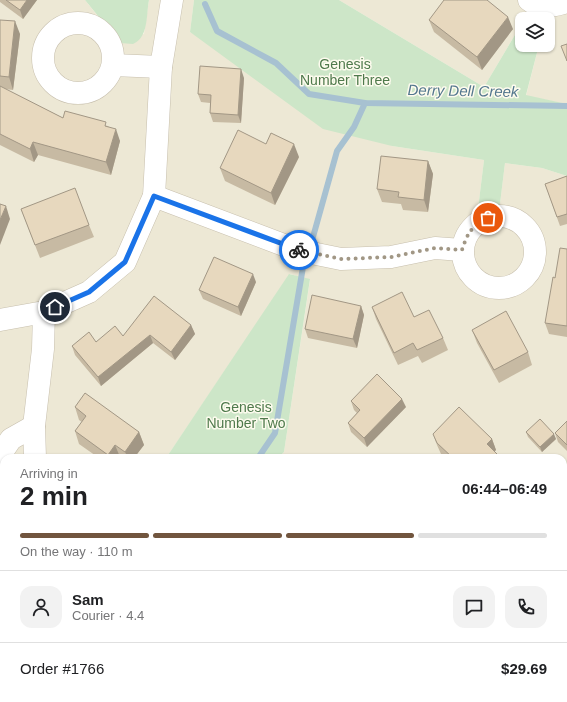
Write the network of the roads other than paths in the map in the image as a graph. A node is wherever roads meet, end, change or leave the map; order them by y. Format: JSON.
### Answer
{"nodes":[{"id":1,"x":172,"y":0,"type":"edge"},
{"id":2,"x":529,"y":0,"type":"edge"},
{"id":3,"x":567,"y":2,"type":"edge"},
{"id":4,"x":113,"y":64,"type":"dead end"},
{"id":5,"x":161,"y":67,"type":"junction"},
{"id":6,"x":154,"y":196,"type":"junction"},
{"id":7,"x":462,"y":250,"type":"dead end"},
{"id":8,"x":44,"y":312,"type":"junction"},
{"id":9,"x":0,"y":320,"type":"edge"},
{"id":10,"x":34,"y":426,"type":"junction"},
{"id":11,"x":1,"y":454,"type":"edge"},
{"id":12,"x":35,"y":454,"type":"edge"}],
"edges":[{"from":1,"to":5,"type":"street"},
{"from":2,"to":3,"type":"street"},
{"from":4,"to":5,"type":"street"},
{"from":5,"to":6,"type":"street"},
{"from":6,"to":7,"type":"street"},
{"from":6,"to":8,"type":"street"},
{"from":8,"to":9,"type":"street"},
{"from":8,"to":10,"type":"street"},
{"from":10,"to":11,"type":"street"},
{"from":10,"to":12,"type":"street"}]}
